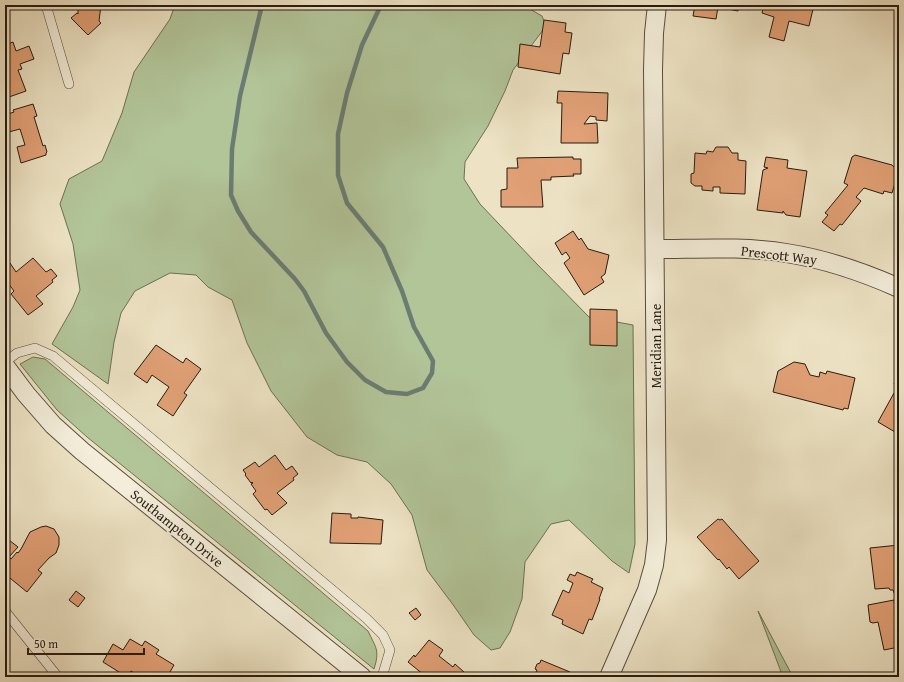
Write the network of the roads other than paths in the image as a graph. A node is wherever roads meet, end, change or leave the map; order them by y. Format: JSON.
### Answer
{"nodes":[{"id":1,"x":46,"y":5,"type":"edge"},
{"id":2,"x":657,"y":5,"type":"edge"},
{"id":3,"x":69,"y":84,"type":"dead end"},
{"id":4,"x":655,"y":249,"type":"junction"},
{"id":5,"x":899,"y":288,"type":"edge"},
{"id":6,"x":5,"y":362,"type":"edge"},
{"id":7,"x":5,"y":366,"type":"edge"},
{"id":8,"x":5,"y":611,"type":"edge"},
{"id":9,"x":58,"y":677,"type":"edge"},
{"id":10,"x":362,"y":677,"type":"edge"},
{"id":11,"x":382,"y":677,"type":"edge"},
{"id":12,"x":609,"y":677,"type":"edge"}],
"edges":[{"from":1,"to":3,"type":"lane"},
{"from":2,"to":4,"type":"street","name":"Meridian Lane"},
{"from":4,"to":5,"type":"street","name":"Prescott Way"},
{"from":4,"to":12,"type":"street","name":"Meridian Lane"},
{"from":6,"to":11,"type":"lane"},
{"from":7,"to":10,"type":"street","name":"Southampton Drive"},
{"from":8,"to":9,"type":"lane"}]}
